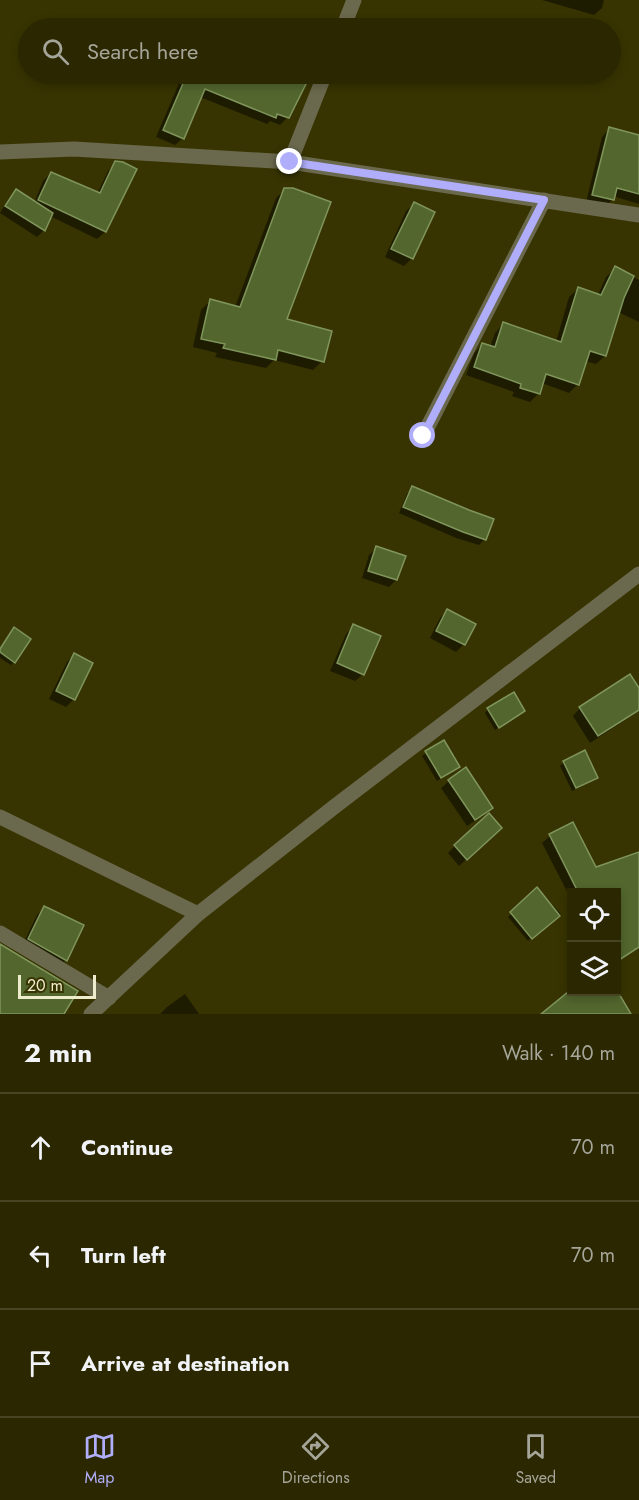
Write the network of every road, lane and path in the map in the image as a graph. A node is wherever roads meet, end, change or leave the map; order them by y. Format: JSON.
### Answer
{"nodes":[{"id":1,"x":354,"y":0,"type":"edge"},
{"id":2,"x":347,"y":18,"type":"edge"},
{"id":3,"x":321,"y":84,"type":"edge"},
{"id":4,"x":0,"y":152,"type":"edge"},
{"id":5,"x":290,"y":162,"type":"junction"},
{"id":6,"x":544,"y":200,"type":"junction"},
{"id":7,"x":639,"y":215,"type":"edge"},
{"id":8,"x":423,"y":436,"type":"dead end"},
{"id":9,"x":639,"y":574,"type":"edge"},
{"id":10,"x":0,"y":817,"type":"edge"},
{"id":11,"x":198,"y":914,"type":"junction"},
{"id":12,"x":0,"y":933,"type":"edge"},
{"id":13,"x":109,"y":998,"type":"junction"},
{"id":14,"x":91,"y":1014,"type":"edge"}],
"edges":[{"from":1,"to":2,"type":"street"},
{"from":3,"to":5,"type":"street"},
{"from":4,"to":5,"type":"street"},
{"from":5,"to":6,"type":"street"},
{"from":6,"to":7,"type":"street"},
{"from":6,"to":8,"type":"street"},
{"from":9,"to":11,"type":"street"},
{"from":10,"to":11,"type":"street"},
{"from":11,"to":13,"type":"street"},
{"from":12,"to":13,"type":"street"},
{"from":13,"to":14,"type":"street"}]}
